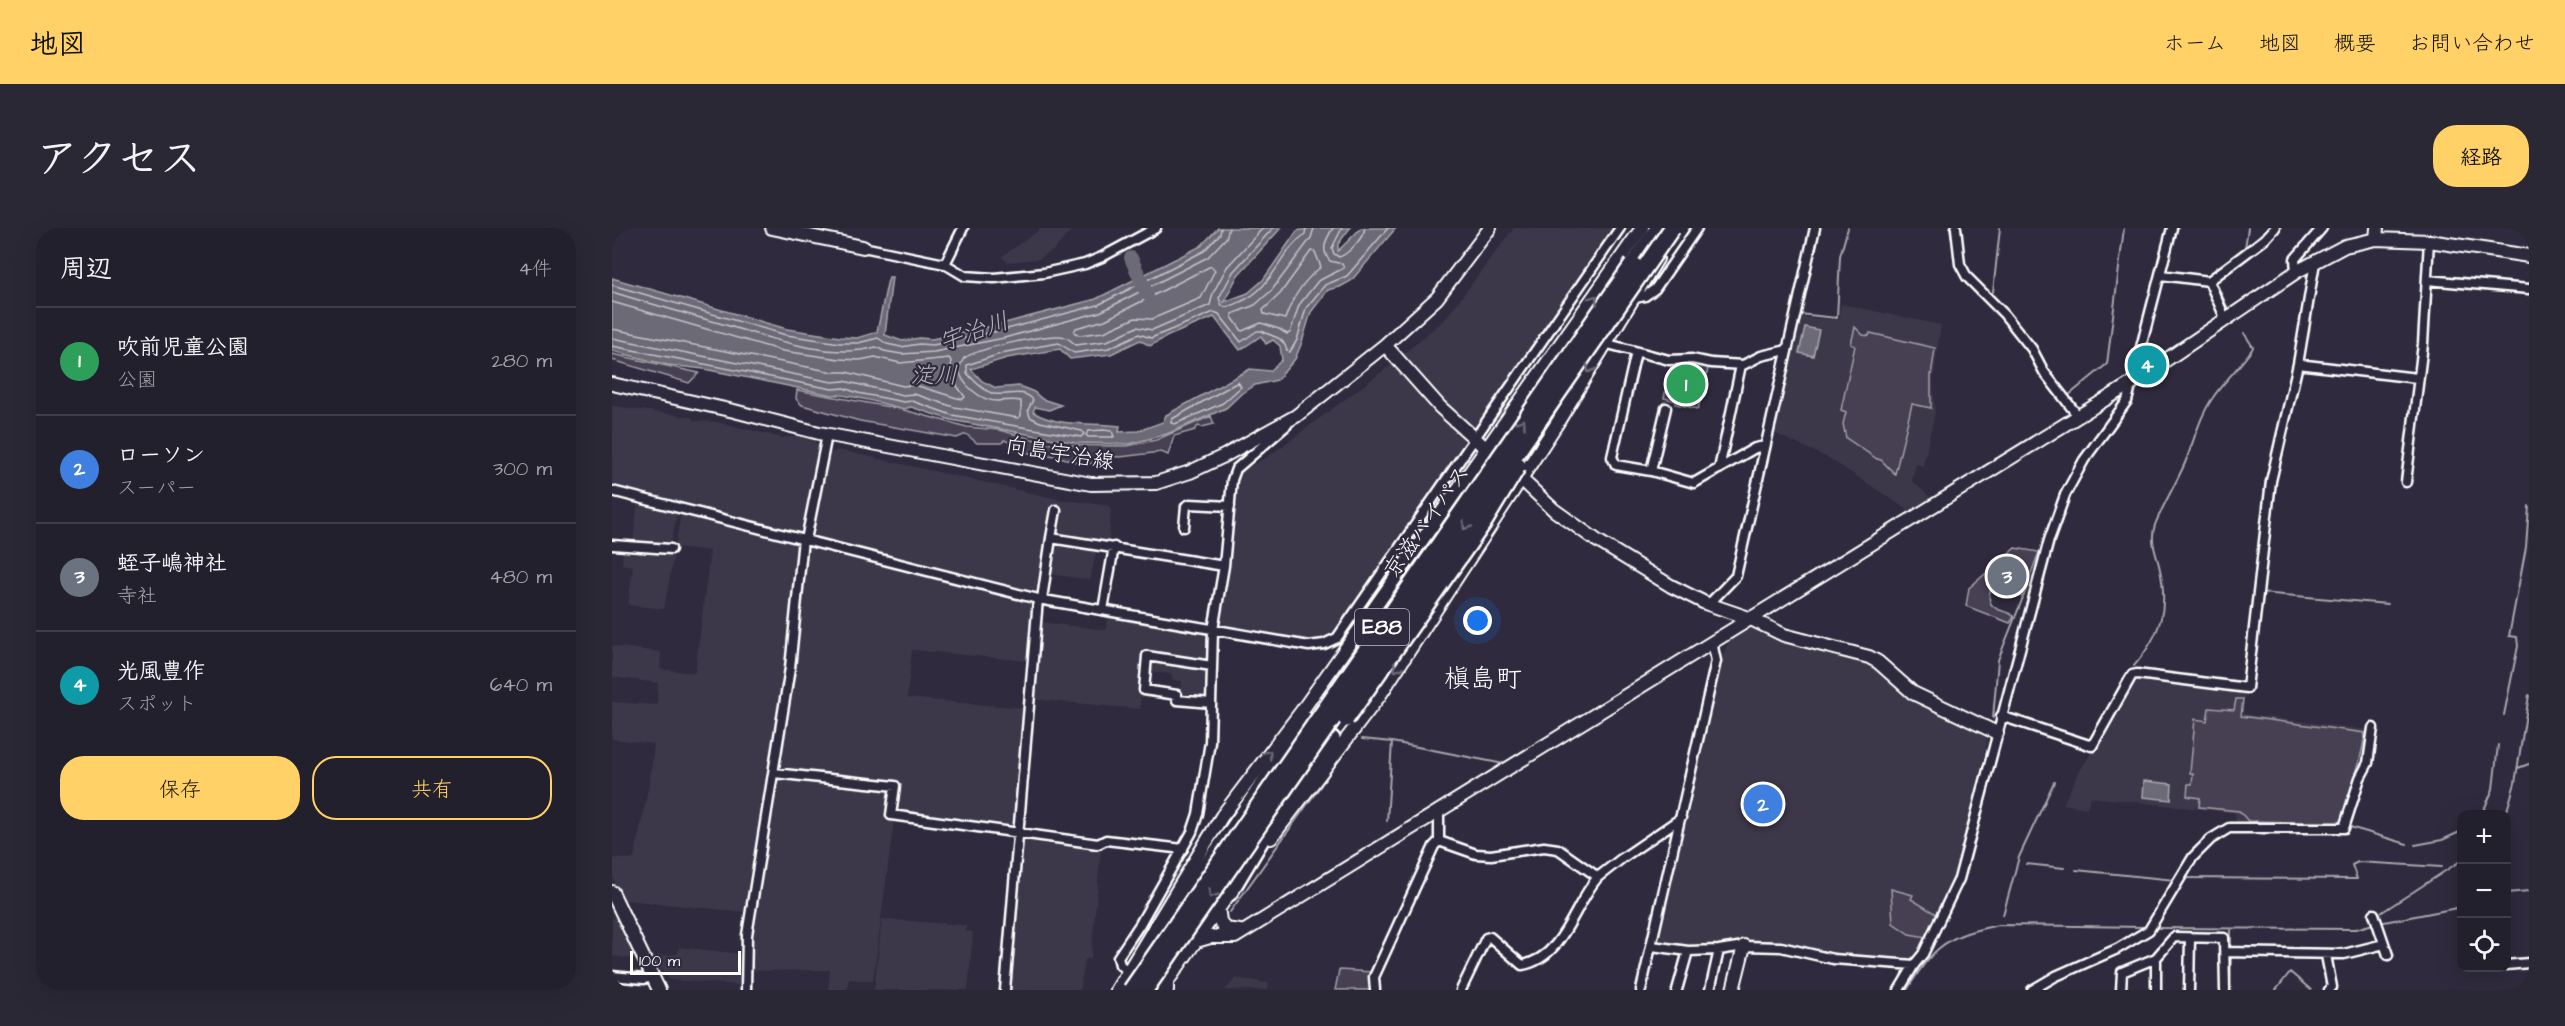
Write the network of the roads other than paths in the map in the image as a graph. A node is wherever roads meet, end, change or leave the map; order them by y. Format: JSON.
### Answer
{"nodes":[{"id":1,"x":772,"y":228,"type":"edge"},
{"id":2,"x":963,"y":228,"type":"edge"},
{"id":3,"x":1156,"y":228,"type":"edge"},
{"id":4,"x":1490,"y":228,"type":"edge"},
{"id":5,"x":1620,"y":228,"type":"edge"},
{"id":6,"x":1642,"y":228,"type":"edge"},
{"id":7,"x":1658,"y":228,"type":"edge"},
{"id":8,"x":1671,"y":228,"type":"edge"},
{"id":9,"x":1697,"y":228,"type":"edge"},
{"id":10,"x":1815,"y":228,"type":"edge"},
{"id":11,"x":1956,"y":228,"type":"edge"},
{"id":12,"x":2172,"y":228,"type":"edge"},
{"id":13,"x":2275,"y":228,"type":"edge"},
{"id":14,"x":2322,"y":228,"type":"edge"},
{"id":15,"x":2376,"y":233,"type":"edge"},
{"id":16,"x":2429,"y":241,"type":"junction"},
{"id":17,"x":863,"y":247,"type":"joint"},
{"id":18,"x":2529,"y":256,"type":"edge"},
{"id":19,"x":2315,"y":262,"type":"junction"},
{"id":20,"x":945,"y":264,"type":"junction"},
{"id":21,"x":1598,"y":272,"type":"junction"},
{"id":22,"x":2296,"y":272,"type":"junction"},
{"id":23,"x":2161,"y":275,"type":"junction"},
{"id":24,"x":2427,"y":280,"type":"junction"},
{"id":25,"x":2209,"y":281,"type":"junction"},
{"id":26,"x":2529,"y":289,"type":"edge"},
{"id":27,"x":1635,"y":298,"type":"junction"},
{"id":28,"x":2226,"y":320,"type":"junction"},
{"id":29,"x":1604,"y":343,"type":"junction"},
{"id":30,"x":1385,"y":345,"type":"junction"},
{"id":31,"x":1787,"y":350,"type":"junction"},
{"id":32,"x":1636,"y":352,"type":"junction"},
{"id":33,"x":2298,"y":364,"type":"junction"},
{"id":34,"x":1741,"y":365,"type":"junction"},
{"id":35,"x":1574,"y":370,"type":"junction"},
{"id":36,"x":2417,"y":378,"type":"junction"},
{"id":37,"x":2132,"y":383,"type":"junction"},
{"id":38,"x":612,"y":384,"type":"edge"},
{"id":39,"x":1666,"y":408,"type":"dead end"},
{"id":40,"x":2078,"y":416,"type":"junction"},
{"id":41,"x":1291,"y":419,"type":"junction"},
{"id":42,"x":827,"y":435,"type":"junction"},
{"id":43,"x":1484,"y":444,"type":"junction"},
{"id":44,"x":1766,"y":446,"type":"junction"},
{"id":45,"x":1719,"y":469,"type":"junction"},
{"id":46,"x":1651,"y":471,"type":"junction"},
{"id":47,"x":1521,"y":478,"type":"junction"},
{"id":48,"x":2406,"y":482,"type":"dead end"},
{"id":49,"x":612,"y":491,"type":"edge"},
{"id":50,"x":1230,"y":506,"type":"junction"},
{"id":51,"x":1056,"y":510,"type":"dead end"},
{"id":52,"x":1184,"y":527,"type":"dead end"},
{"id":53,"x":1051,"y":538,"type":"junction"},
{"id":54,"x":803,"y":542,"type":"junction"},
{"id":55,"x":612,"y":545,"type":"edge"},
{"id":56,"x":1114,"y":547,"type":"junction"},
{"id":57,"x":671,"y":549,"type":"dead end"},
{"id":58,"x":1224,"y":566,"type":"junction"},
{"id":59,"x":1038,"y":602,"type":"junction"},
{"id":60,"x":1708,"y":605,"type":"junction"},
{"id":61,"x":1103,"y":610,"type":"junction"},
{"id":62,"x":1749,"y":618,"type":"junction"},
{"id":63,"x":1213,"y":630,"type":"junction"},
{"id":64,"x":1712,"y":642,"type":"junction"},
{"id":65,"x":1341,"y":655,"type":"junction"},
{"id":66,"x":1212,"y":666,"type":"junction"},
{"id":67,"x":1385,"y":687,"type":"junction"},
{"id":68,"x":1211,"y":703,"type":"junction"},
{"id":69,"x":2001,"y":716,"type":"junction"},
{"id":70,"x":2373,"y":728,"type":"dead end"},
{"id":71,"x":1997,"y":733,"type":"junction"},
{"id":72,"x":774,"y":773,"type":"junction"},
{"id":73,"x":1439,"y":811,"type":"junction"},
{"id":74,"x":1681,"y":818,"type":"junction"},
{"id":75,"x":1018,"y":832,"type":"junction"},
{"id":76,"x":1192,"y":832,"type":"junction"},
{"id":77,"x":1206,"y":840,"type":"junction"},
{"id":78,"x":1439,"y":841,"type":"junction"},
{"id":79,"x":1182,"y":849,"type":"junction"},
{"id":80,"x":1598,"y":877,"type":"junction"},
{"id":81,"x":612,"y":892,"type":"edge"},
{"id":82,"x":1229,"y":893,"type":"junction"},
{"id":83,"x":615,"y":904,"type":"edge"},
{"id":84,"x":1218,"y":908,"type":"junction"},
{"id":85,"x":2374,"y":914,"type":"dead end"},
{"id":86,"x":1157,"y":927,"type":"junction"},
{"id":87,"x":1244,"y":931,"type":"junction"},
{"id":88,"x":2190,"y":938,"type":"junction"},
{"id":89,"x":1193,"y":942,"type":"junction"},
{"id":90,"x":2384,"y":944,"type":"junction"},
{"id":91,"x":1652,"y":946,"type":"junction"},
{"id":92,"x":1744,"y":946,"type":"junction"},
{"id":93,"x":1719,"y":950,"type":"junction"},
{"id":94,"x":1688,"y":951,"type":"junction"},
{"id":95,"x":2225,"y":952,"type":"junction"},
{"id":96,"x":2326,"y":955,"type":"junction"},
{"id":97,"x":2388,"y":955,"type":"dead end"},
{"id":98,"x":2156,"y":958,"type":"junction"},
{"id":99,"x":2529,"y":963,"type":"edge"},
{"id":100,"x":1914,"y":965,"type":"junction"},
{"id":101,"x":2511,"y":965,"type":"edge"},
{"id":102,"x":1130,"y":971,"type":"junction"},
{"id":103,"x":612,"y":976,"type":"edge"},
{"id":104,"x":652,"y":977,"type":"junction"},
{"id":105,"x":1164,"y":988,"type":"edge"},
{"id":106,"x":659,"y":990,"type":"edge"},
{"id":107,"x":746,"y":990,"type":"edge"},
{"id":108,"x":1005,"y":990,"type":"edge"},
{"id":109,"x":1117,"y":990,"type":"edge"},
{"id":110,"x":1131,"y":990,"type":"edge"},
{"id":111,"x":1145,"y":990,"type":"edge"},
{"id":112,"x":1375,"y":990,"type":"edge"},
{"id":113,"x":1461,"y":990,"type":"edge"},
{"id":114,"x":1641,"y":990,"type":"edge"},
{"id":115,"x":1677,"y":990,"type":"edge"},
{"id":116,"x":1710,"y":990,"type":"edge"},
{"id":117,"x":1732,"y":990,"type":"edge"},
{"id":118,"x":1899,"y":990,"type":"edge"},
{"id":119,"x":2032,"y":990,"type":"edge"},
{"id":120,"x":2121,"y":990,"type":"edge"},
{"id":121,"x":2156,"y":990,"type":"edge"},
{"id":122,"x":2189,"y":990,"type":"edge"},
{"id":123,"x":2225,"y":990,"type":"edge"},
{"id":124,"x":2329,"y":990,"type":"edge"}],
"edges":[{"from":1,"to":17,"type":"street"},
{"from":2,"to":20,"type":"street"},
{"from":3,"to":20,"type":"street"},
{"from":4,"to":30,"type":"street","name":"向島宇治線"},
{"from":5,"to":21,"type":"street"},
{"from":6,"to":21,"type":"street"},
{"from":43,"to":7,"type":"highway","name":"京滋バイパス","number":"E88","one_way":true,"bridge":true},
{"from":8,"to":27,"type":"street"},
{"from":8,"to":35,"type":"highway","name":"京滋バイパス","number":"E88","bridge":true},
{"from":9,"to":27,"type":"street"},
{"from":10,"to":31,"type":"street"},
{"from":11,"to":40,"type":"street"},
{"from":12,"to":23,"type":"street"},
{"from":13,"to":25,"type":"street"},
{"from":14,"to":22,"type":"street"},
{"from":15,"to":16,"type":"street"},
{"from":15,"to":19,"type":"street"},
{"from":16,"to":18,"type":"street"},
{"from":16,"to":24,"type":"street"},
{"from":17,"to":20,"type":"street"},
{"from":19,"to":22,"type":"street"},
{"from":19,"to":33,"type":"street"},
{"from":21,"to":27,"type":"street"},
{"from":43,"to":21,"type":"street","one_way":true},
{"from":21,"to":43,"type":"street"},
{"from":22,"to":28,"type":"street"},
{"from":23,"to":25,"type":"street"},
{"from":23,"to":37,"type":"street"},
{"from":24,"to":26,"type":"street"},
{"from":24,"to":36,"type":"street"},
{"from":25,"to":28,"type":"street"},
{"from":27,"to":29,"type":"street"},
{"from":28,"to":37,"type":"street"},
{"from":29,"to":32,"type":"street"},
{"from":29,"to":47,"type":"street","one_way":true},
{"from":30,"to":41,"type":"street","name":"向島宇治線"},
{"from":30,"to":43,"type":"street"},
{"from":31,"to":34,"type":"street"},
{"from":31,"to":44,"type":"street"},
{"from":32,"to":34,"type":"street"},
{"from":32,"to":46,"type":"street"},
{"from":33,"to":36,"type":"street"},
{"from":33,"to":69,"type":"street"},
{"from":34,"to":45,"type":"street"},
{"from":35,"to":82,"type":"highway","bridge":true},
{"from":35,"to":111,"type":"highway","name":"京滋バイパス","number":"E88","one_way":true,"bridge":true},
{"from":36,"to":48,"type":"street"},
{"from":37,"to":40,"type":"street"},
{"from":37,"to":69,"type":"street"},
{"from":38,"to":42,"type":"street","name":"向島宇治線"},
{"from":39,"to":46,"type":"street"},
{"from":40,"to":62,"type":"street"},
{"from":41,"to":42,"type":"street","name":"向島宇治線"},
{"from":41,"to":50,"type":"street"},
{"from":42,"to":54,"type":"street"},
{"from":43,"to":47,"type":"street"},
{"from":43,"to":63,"type":"street"},
{"from":43,"to":65,"type":"street"},
{"from":43,"to":86,"type":"highway","bridge":true},
{"from":43,"to":110,"type":"highway","name":"京滋バイパス","number":"E88","bridge":true},
{"from":44,"to":45,"type":"street"},
{"from":44,"to":60,"type":"street"},
{"from":45,"to":46,"type":"street"},
{"from":47,"to":60,"type":"street"},
{"from":47,"to":67,"type":"street","one_way":true},
{"from":49,"to":54,"type":"street"},
{"from":50,"to":52,"type":"street"},
{"from":50,"to":58,"type":"street"},
{"from":51,"to":53,"type":"street"},
{"from":53,"to":56,"type":"street"},
{"from":53,"to":59,"type":"street"},
{"from":54,"to":59,"type":"street"},
{"from":54,"to":72,"type":"street"},
{"from":55,"to":57,"type":"street"},
{"from":56,"to":58,"type":"street"},
{"from":56,"to":61,"type":"street"},
{"from":58,"to":63,"type":"street"},
{"from":59,"to":61,"type":"street"},
{"from":59,"to":75,"type":"street"},
{"from":60,"to":62,"type":"street"},
{"from":61,"to":63,"type":"street"},
{"from":62,"to":64,"type":"street"},
{"from":62,"to":71,"type":"street"},
{"from":63,"to":66,"type":"street"},
{"from":64,"to":73,"type":"street"},
{"from":64,"to":74,"type":"street"},
{"from":65,"to":67,"type":"street"},
{"from":77,"to":65,"type":"street","one_way":true},
{"from":66,"to":68,"type":"street"},
{"from":66,"to":68,"type":"street"},
{"from":67,"to":82,"type":"street"},
{"from":68,"to":76,"type":"street"},
{"from":69,"to":71,"type":"street"},
{"from":70,"to":119,"type":"street"},
{"from":71,"to":100,"type":"street"},
{"from":72,"to":75,"type":"street"},
{"from":72,"to":107,"type":"street"},
{"from":73,"to":78,"type":"street"},
{"from":73,"to":87,"type":"street"},
{"from":74,"to":80,"type":"street"},
{"from":74,"to":91,"type":"street"},
{"from":75,"to":79,"type":"street"},
{"from":75,"to":108,"type":"street"},
{"from":76,"to":77,"type":"street"},
{"from":76,"to":79,"type":"street"},
{"from":77,"to":86,"type":"street"},
{"from":78,"to":80,"type":"street"},
{"from":78,"to":112,"type":"street"},
{"from":79,"to":102,"type":"street"},
{"from":80,"to":113,"type":"street"},
{"from":81,"to":83,"type":"street"},
{"from":82,"to":84,"type":"street"},
{"from":83,"to":104,"type":"street"},
{"from":84,"to":87,"type":"street"},
{"from":84,"to":89,"type":"street"},
{"from":85,"to":90,"type":"street"},
{"from":86,"to":102,"type":"street"},
{"from":87,"to":89,"type":"street"},
{"from":88,"to":95,"type":"street"},
{"from":88,"to":98,"type":"street"},
{"from":88,"to":122,"type":"street"},
{"from":89,"to":105,"type":"street"},
{"from":90,"to":96,"type":"street"},
{"from":90,"to":97,"type":"street"},
{"from":91,"to":94,"type":"street"},
{"from":91,"to":114,"type":"street"},
{"from":92,"to":93,"type":"street"},
{"from":92,"to":100,"type":"street"},
{"from":92,"to":117,"type":"street"},
{"from":93,"to":94,"type":"street"},
{"from":93,"to":116,"type":"street"},
{"from":94,"to":115,"type":"street"},
{"from":95,"to":96,"type":"street"},
{"from":95,"to":123,"type":"street"},
{"from":96,"to":124,"type":"street"},
{"from":98,"to":120,"type":"street"},
{"from":98,"to":121,"type":"street"},
{"from":99,"to":101,"type":"street"},
{"from":100,"to":118,"type":"street"},
{"from":102,"to":109,"type":"street"},
{"from":103,"to":104,"type":"street"},
{"from":104,"to":106,"type":"street"}]}
